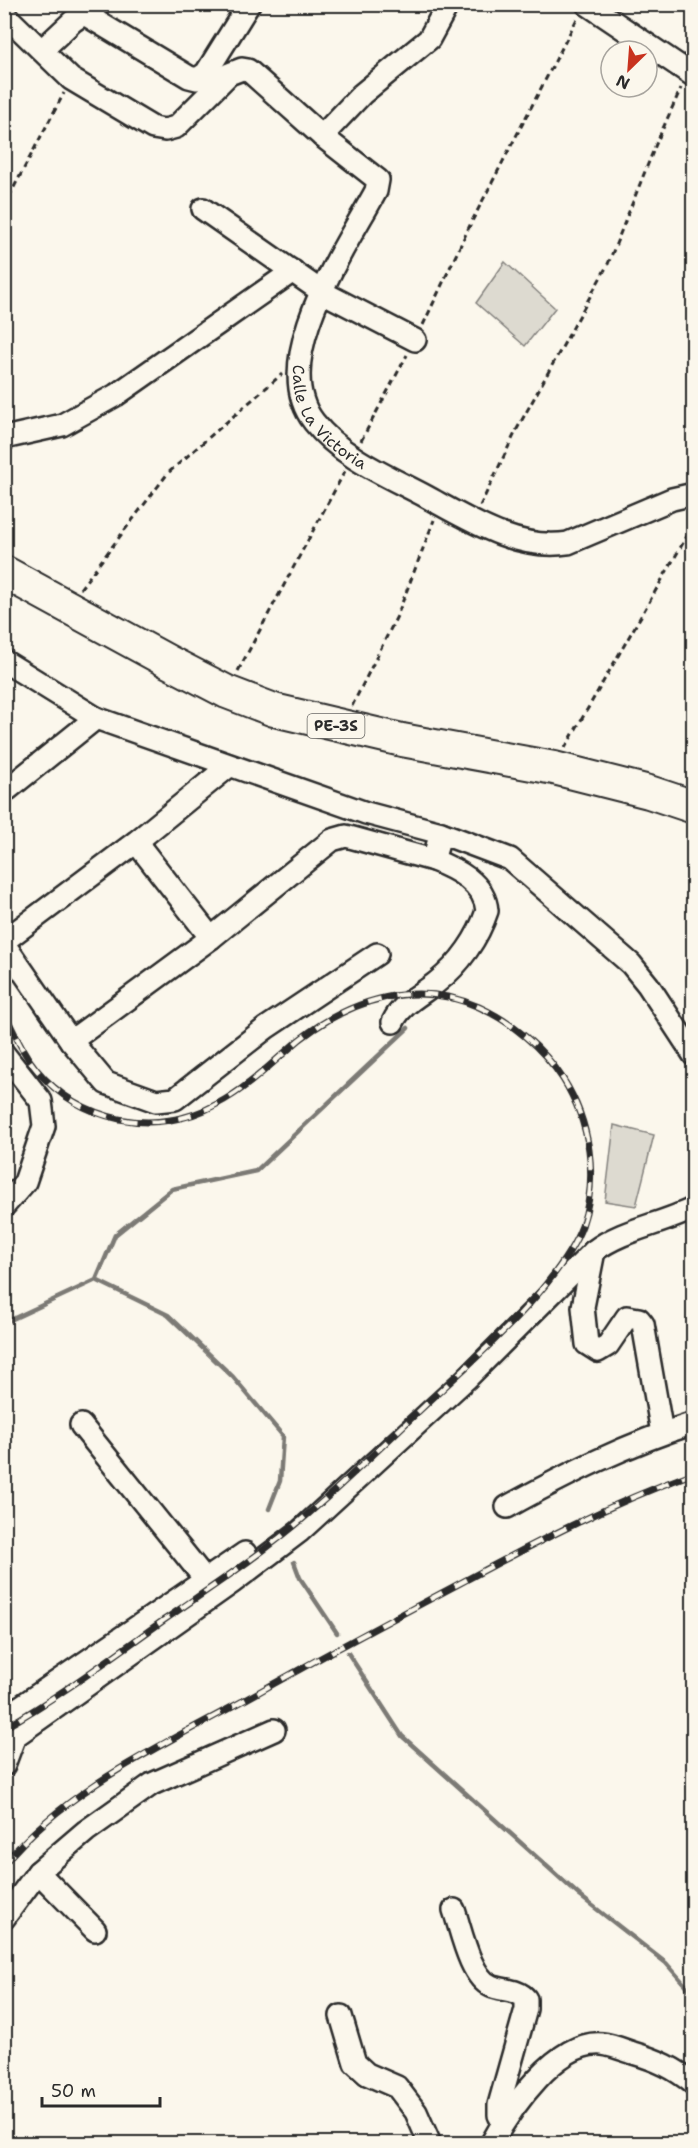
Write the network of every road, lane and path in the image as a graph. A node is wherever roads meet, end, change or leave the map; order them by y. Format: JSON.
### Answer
{"nodes":[{"id":1,"x":249,"y":4,"type":"edge"},
{"id":2,"x":447,"y":4,"type":"edge"},
{"id":3,"x":92,"y":10,"type":"edge"},
{"id":4,"x":583,"y":10,"type":"edge"},
{"id":5,"x":4,"y":14,"type":"edge"},
{"id":6,"x":42,"y":50,"type":"junction"},
{"id":7,"x":691,"y":75,"type":"edge"},
{"id":8,"x":71,"y":79,"type":"junction"},
{"id":9,"x":321,"y":136,"type":"junction"},
{"id":10,"x":4,"y":206,"type":"edge"},
{"id":11,"x":203,"y":209,"type":"dead end"},
{"id":12,"x":293,"y":272,"type":"junction"},
{"id":13,"x":321,"y":292,"type":"junction"},
{"id":14,"x":416,"y":340,"type":"junction"},
{"id":15,"x":299,"y":358,"type":"junction"},
{"id":16,"x":4,"y":438,"type":"edge"},
{"id":17,"x":352,"y":457,"type":"junction"},
{"id":18,"x":693,"y":494,"type":"edge"},
{"id":19,"x":440,"y":504,"type":"junction"},
{"id":20,"x":472,"y":522,"type":"junction"},
{"id":21,"x":693,"y":525,"type":"edge"},
{"id":22,"x":4,"y":572,"type":"edge"},
{"id":23,"x":67,"y":607,"type":"junction"},
{"id":24,"x":4,"y":661,"type":"edge"},
{"id":25,"x":227,"y":692,"type":"junction"},
{"id":26,"x":96,"y":718,"type":"junction"},
{"id":27,"x":341,"y":727,"type":"junction"},
{"id":28,"x":229,"y":766,"type":"junction"},
{"id":29,"x":554,"y":768,"type":"junction"},
{"id":30,"x":4,"y":792,"type":"edge"},
{"id":31,"x":693,"y":807,"type":"edge"},
{"id":32,"x":441,"y":832,"type":"junction"},
{"id":33,"x":136,"y":843,"type":"junction"},
{"id":34,"x":433,"y":860,"type":"junction"},
{"id":35,"x":211,"y":938,"type":"junction"},
{"id":36,"x":4,"y":942,"type":"edge"},
{"id":37,"x":377,"y":954,"type":"dead end"},
{"id":38,"x":393,"y":1022,"type":"dead end"},
{"id":39,"x":71,"y":1041,"type":"junction"},
{"id":40,"x":4,"y":1054,"type":"edge"},
{"id":41,"x":693,"y":1055,"type":"edge"},
{"id":42,"x":15,"y":1180,"type":"edge"},
{"id":43,"x":4,"y":1206,"type":"edge"},
{"id":44,"x":693,"y":1208,"type":"edge"},
{"id":45,"x":594,"y":1251,"type":"junction"},
{"id":46,"x":693,"y":1424,"type":"edge"},
{"id":47,"x":81,"y":1425,"type":"dead end"},
{"id":48,"x":662,"y":1433,"type":"junction"},
{"id":49,"x":507,"y":1507,"type":"dead end"},
{"id":50,"x":245,"y":1553,"type":"dead end"},
{"id":51,"x":218,"y":1578,"type":"junction"},
{"id":52,"x":4,"y":1718,"type":"edge"},
{"id":53,"x":274,"y":1730,"type":"dead end"},
{"id":54,"x":9,"y":1741,"type":"edge"},
{"id":55,"x":4,"y":1765,"type":"edge"},
{"id":56,"x":38,"y":1872,"type":"junction"},
{"id":57,"x":453,"y":1910,"type":"dead end"},
{"id":58,"x":4,"y":1918,"type":"edge"},
{"id":59,"x":94,"y":1930,"type":"dead end"},
{"id":60,"x":340,"y":2016,"type":"dead end"},
{"id":61,"x":693,"y":2084,"type":"edge"},
{"id":62,"x":503,"y":2122,"type":"junction"},
{"id":63,"x":430,"y":2144,"type":"edge"},
{"id":64,"x":491,"y":2144,"type":"edge"}],
"edges":[{"from":1,"to":3,"type":"street"},
{"from":2,"to":9,"type":"street"},
{"from":3,"to":6,"type":"street"},
{"from":4,"to":7,"type":"street"},
{"from":4,"to":14,"type":"path"},
{"from":5,"to":6,"type":"street","name":"Calle La Victoria"},
{"from":6,"to":8,"type":"street","name":"Calle La Victoria"},
{"from":7,"to":20,"type":"path"},
{"from":8,"to":9,"type":"street","name":"Calle La Victoria"},
{"from":8,"to":10,"type":"path"},
{"from":9,"to":13,"type":"street","name":"Calle La Victoria"},
{"from":11,"to":12,"type":"street"},
{"from":12,"to":13,"type":"street"},
{"from":12,"to":16,"type":"street"},
{"from":13,"to":14,"type":"street"},
{"from":13,"to":15,"type":"street","name":"Calle La Victoria"},
{"from":14,"to":17,"type":"path"},
{"from":15,"to":17,"type":"street","name":"Calle La Victoria"},
{"from":15,"to":23,"type":"path"},
{"from":17,"to":19,"type":"street","name":"Calle La Victoria"},
{"from":17,"to":25,"type":"path"},
{"from":18,"to":20,"type":"street","name":"Calle La Victoria"},
{"from":19,"to":20,"type":"street","name":"Calle La Victoria"},
{"from":19,"to":27,"type":"path"},
{"from":21,"to":29,"type":"path"},
{"from":22,"to":23,"type":"highway","number":"PE-3S"},
{"from":23,"to":25,"type":"highway","number":"PE-3S"},
{"from":24,"to":26,"type":"street"},
{"from":25,"to":27,"type":"highway","number":"PE-3S"},
{"from":26,"to":28,"type":"street"},
{"from":26,"to":30,"type":"street"},
{"from":27,"to":29,"type":"highway","number":"PE-3S"},
{"from":28,"to":32,"type":"street"},
{"from":28,"to":33,"type":"street"},
{"from":29,"to":31,"type":"highway","number":"PE-3S"},
{"from":32,"to":34,"type":"street"},
{"from":32,"to":41,"type":"street"},
{"from":33,"to":35,"type":"street"},
{"from":33,"to":36,"type":"street"},
{"from":34,"to":35,"type":"street"},
{"from":34,"to":38,"type":"street"},
{"from":35,"to":39,"type":"street"},
{"from":36,"to":39,"type":"street"},
{"from":37,"to":39,"type":"street"},
{"from":40,"to":42,"type":"street"},
{"from":42,"to":43,"type":"street"},
{"from":44,"to":45,"type":"street"},
{"from":45,"to":48,"type":"street"},
{"from":45,"to":51,"type":"street"},
{"from":46,"to":48,"type":"street"},
{"from":47,"to":51,"type":"street"},
{"from":48,"to":49,"type":"street"},
{"from":50,"to":51,"type":"street"},
{"from":51,"to":52,"type":"street"},
{"from":51,"to":54,"type":"street"},
{"from":53,"to":56,"type":"street"},
{"from":54,"to":55,"type":"street"},
{"from":56,"to":58,"type":"street"},
{"from":56,"to":59,"type":"street"},
{"from":57,"to":62,"type":"street"},
{"from":60,"to":63,"type":"street"},
{"from":61,"to":62,"type":"street"},
{"from":62,"to":64,"type":"street"}]}
